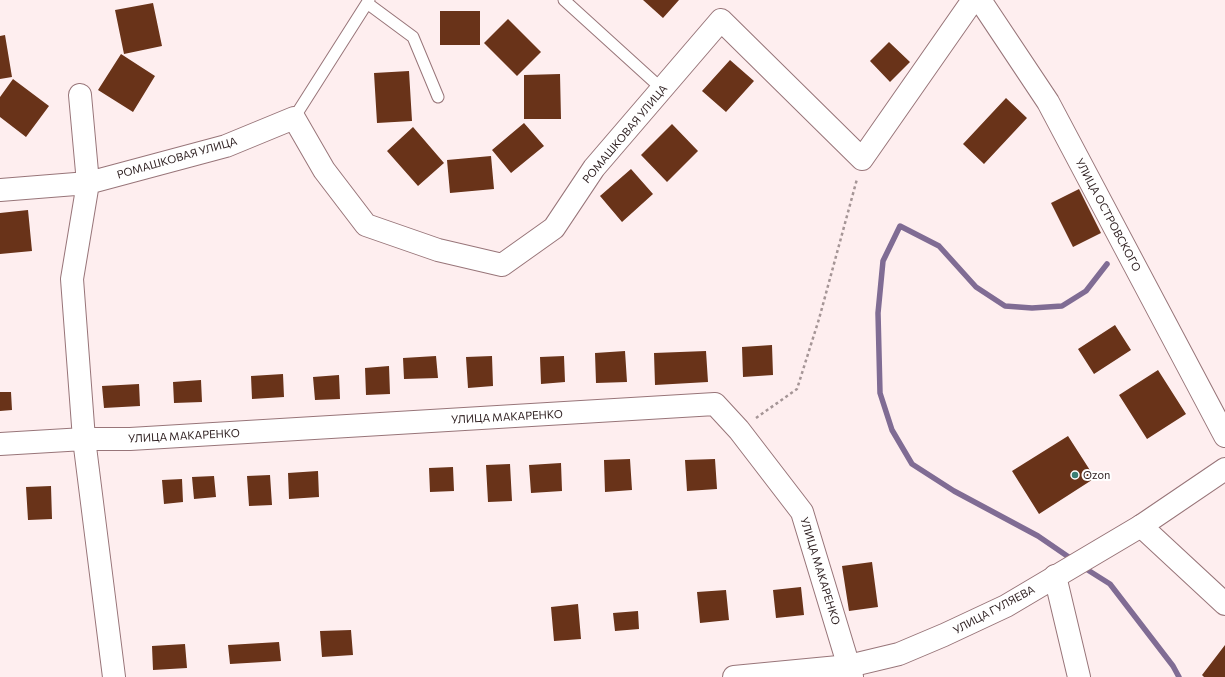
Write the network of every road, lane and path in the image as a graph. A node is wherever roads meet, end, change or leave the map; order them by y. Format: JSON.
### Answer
{"nodes":[{"id":1,"x":564,"y":0,"type":"edge"},
{"id":2,"x":973,"y":0,"type":"edge"},
{"id":3,"x":980,"y":0,"type":"edge"},
{"id":4,"x":368,"y":1,"type":"edge"},
{"id":5,"x":662,"y":89,"type":"junction"},
{"id":6,"x":80,"y":95,"type":"dead end"},
{"id":7,"x":438,"y":97,"type":"dead end"},
{"id":8,"x":294,"y":118,"type":"junction"},
{"id":9,"x":862,"y":159,"type":"junction"},
{"id":10,"x":88,"y":183,"type":"junction"},
{"id":11,"x":0,"y":190,"type":"edge"},
{"id":12,"x":739,"y":430,"type":"junction"},
{"id":13,"x":1225,"y":436,"type":"edge"},
{"id":14,"x":84,"y":439,"type":"junction"},
{"id":15,"x":0,"y":444,"type":"edge"},
{"id":16,"x":1225,"y":469,"type":"edge"},
{"id":17,"x":1141,"y":526,"type":"junction"},
{"id":18,"x":1055,"y":576,"type":"junction"},
{"id":19,"x":1225,"y":604,"type":"edge"},
{"id":20,"x":851,"y":672,"type":"edge"},
{"id":21,"x":114,"y":677,"type":"edge"},
{"id":22,"x":734,"y":677,"type":"edge"},
{"id":23,"x":1079,"y":677,"type":"edge"}],
"edges":[{"from":1,"to":5,"type":"lane"},
{"from":2,"to":9,"type":"street"},
{"from":3,"to":13,"type":"street","name":"УЛИЦА ОСТРОВСКОГО"},
{"from":4,"to":7,"type":"lane"},
{"from":4,"to":8,"type":"lane"},
{"from":5,"to":8,"type":"street","name":"РОМАШКОВАЯ УЛИЦА"},
{"from":5,"to":9,"type":"street","name":"РОМАШКОВАЯ УЛИЦА"},
{"from":6,"to":10,"type":"street"},
{"from":8,"to":10,"type":"street","name":"РОМАШКОВАЯ УЛИЦА"},
{"from":9,"to":12,"type":"path"},
{"from":10,"to":11,"type":"street","name":"РОМАШКОВАЯ УЛИЦА"},
{"from":10,"to":14,"type":"street"},
{"from":12,"to":14,"type":"street","name":"УЛИЦА МАКАРЕНКО"},
{"from":12,"to":20,"type":"street","name":"УЛИЦА МАКАРЕНКО"},
{"from":14,"to":15,"type":"street","name":"УЛИЦА МАКАРЕНКО"},
{"from":14,"to":21,"type":"street"},
{"from":16,"to":17,"type":"street","name":"УЛИЦА ГУЛЯЕВА"},
{"from":17,"to":18,"type":"street","name":"УЛИЦА ГУЛЯЕВА"},
{"from":17,"to":19,"type":"street"},
{"from":18,"to":20,"type":"street","name":"УЛИЦА ГУЛЯЕВА"},
{"from":18,"to":23,"type":"street"},
{"from":20,"to":22,"type":"street","name":"УЛИЦА ГУЛЯЕВА"}]}
